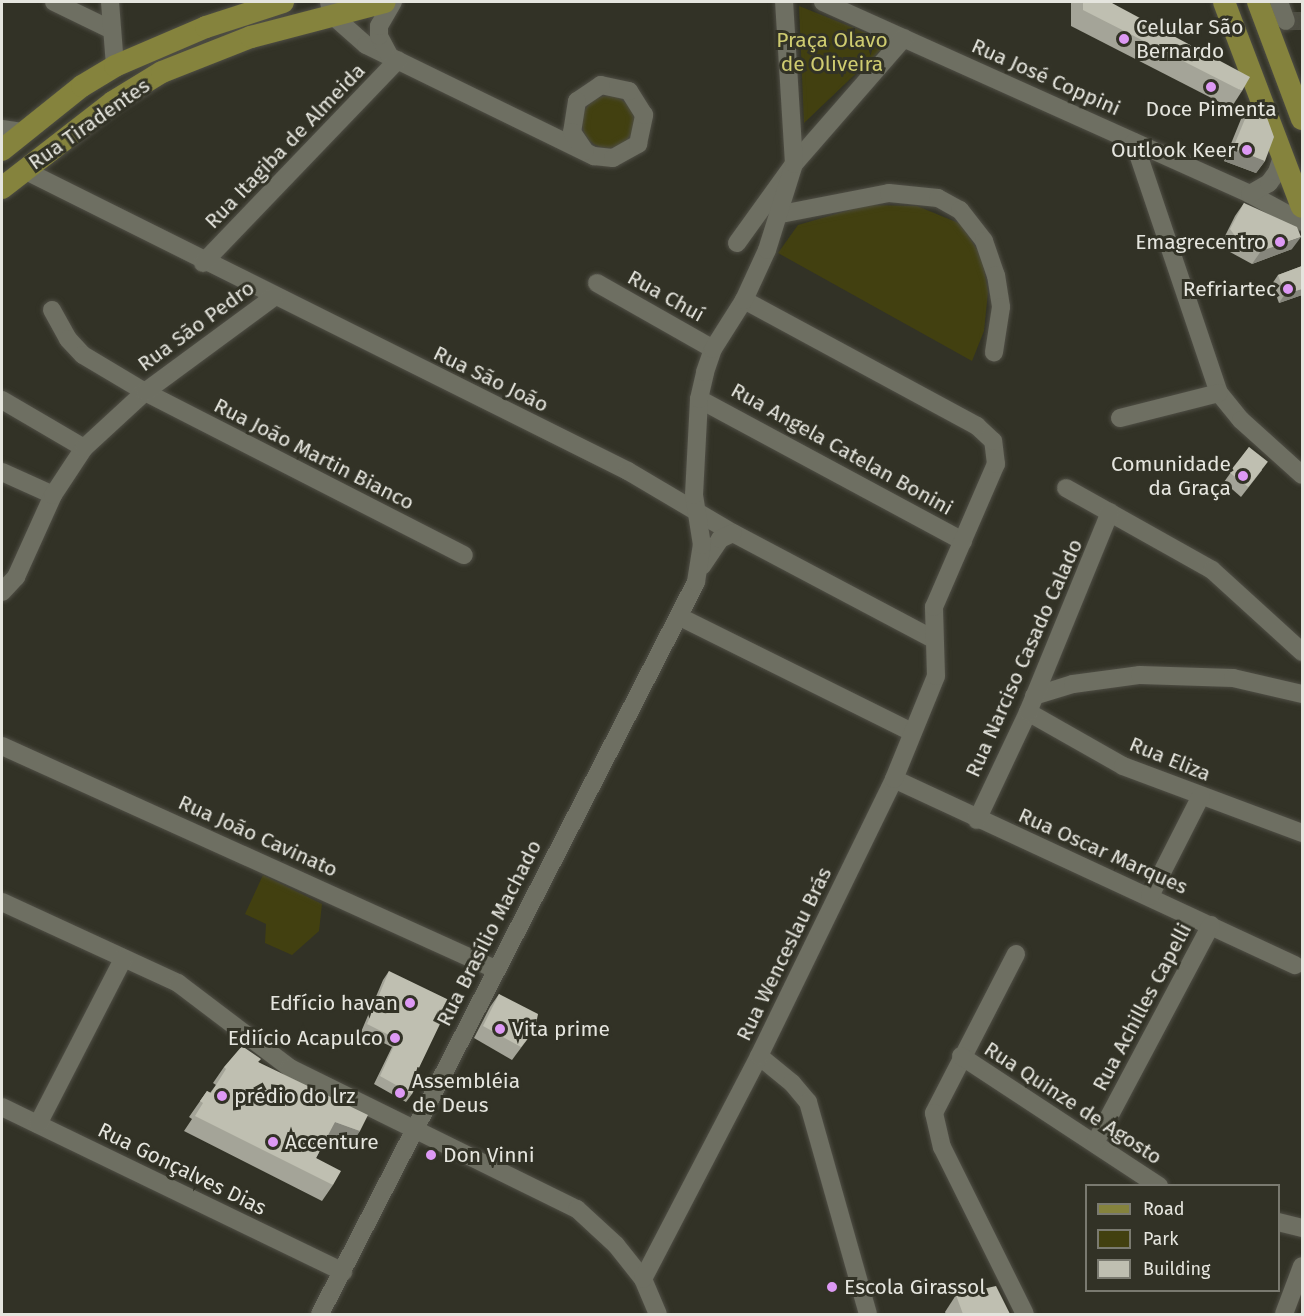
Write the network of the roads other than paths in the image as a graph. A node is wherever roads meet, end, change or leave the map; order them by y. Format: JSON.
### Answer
{"nodes":[{"id":1,"x":54,"y":2,"type":"edge"},
{"id":2,"x":110,"y":2,"type":"edge"},
{"id":3,"x":283,"y":2,"type":"edge"},
{"id":4,"x":385,"y":2,"type":"edge"},
{"id":5,"x":393,"y":2,"type":"edge"},
{"id":6,"x":784,"y":2,"type":"edge"},
{"id":7,"x":823,"y":2,"type":"edge"},
{"id":8,"x":1224,"y":2,"type":"edge"},
{"id":9,"x":1258,"y":2,"type":"edge"},
{"id":10,"x":1279,"y":2,"type":"edge"},
{"id":11,"x":331,"y":8,"type":"edge"},
{"id":12,"x":1286,"y":21,"type":"dead end"},
{"id":13,"x":112,"y":30,"type":"junction"},
{"id":14,"x":904,"y":38,"type":"junction"},
{"id":15,"x":393,"y":58,"type":"junction"},
{"id":16,"x":115,"y":66,"type":"junction"},
{"id":17,"x":113,"y":102,"type":"junction"},
{"id":18,"x":1302,"y":119,"type":"edge"},
{"id":19,"x":571,"y":120,"type":"junction"},
{"id":20,"x":529,"y":124,"type":"junction"},
{"id":21,"x":2,"y":129,"type":"edge"},
{"id":22,"x":24,"y":132,"type":"junction"},
{"id":23,"x":1134,"y":142,"type":"junction"},
{"id":24,"x":2,"y":150,"type":"edge"},
{"id":25,"x":585,"y":151,"type":"junction"},
{"id":26,"x":1283,"y":154,"type":"junction"},
{"id":27,"x":794,"y":164,"type":"junction"},
{"id":28,"x":24,"y":170,"type":"junction"},
{"id":29,"x":2,"y":188,"type":"edge"},
{"id":30,"x":1250,"y":194,"type":"junction"},
{"id":31,"x":1302,"y":207,"type":"edge"},
{"id":32,"x":781,"y":214,"type":"junction"},
{"id":33,"x":1302,"y":222,"type":"edge"},
{"id":34,"x":737,"y":243,"type":"dead end"},
{"id":35,"x":203,"y":262,"type":"junction"},
{"id":36,"x":597,"y":283,"type":"dead end"},
{"id":37,"x":274,"y":297,"type":"junction"},
{"id":38,"x":744,"y":300,"type":"junction"},
{"id":39,"x":52,"y":310,"type":"dead end"},
{"id":40,"x":713,"y":349,"type":"junction"},
{"id":41,"x":994,"y":352,"type":"dead end"},
{"id":42,"x":145,"y":392,"type":"junction"},
{"id":43,"x":1219,"y":393,"type":"junction"},
{"id":44,"x":699,"y":399,"type":"junction"},
{"id":45,"x":2,"y":400,"type":"edge"},
{"id":46,"x":1120,"y":418,"type":"dead end"},
{"id":47,"x":84,"y":448,"type":"junction"},
{"id":48,"x":2,"y":472,"type":"edge"},
{"id":49,"x":1302,"y":475,"type":"edge"},
{"id":50,"x":1066,"y":488,"type":"dead end"},
{"id":51,"x":53,"y":495,"type":"junction"},
{"id":52,"x":697,"y":511,"type":"junction"},
{"id":53,"x":1110,"y":513,"type":"junction"},
{"id":54,"x":733,"y":533,"type":"junction"},
{"id":55,"x":963,"y":541,"type":"junction"},
{"id":56,"x":464,"y":555,"type":"dead end"},
{"id":57,"x":698,"y":573,"type":"junction"},
{"id":58,"x":2,"y":592,"type":"edge"},
{"id":59,"x":680,"y":617,"type":"junction"},
{"id":60,"x":933,"y":639,"type":"junction"},
{"id":61,"x":1302,"y":652,"type":"edge"},
{"id":62,"x":1302,"y":693,"type":"edge"},
{"id":63,"x":1031,"y":704,"type":"junction"},
{"id":64,"x":912,"y":732,"type":"junction"},
{"id":65,"x":2,"y":746,"type":"edge"},
{"id":66,"x":894,"y":778,"type":"junction"},
{"id":67,"x":1201,"y":796,"type":"junction"},
{"id":68,"x":977,"y":820,"type":"junction"},
{"id":69,"x":1302,"y":833,"type":"edge"},
{"id":70,"x":1150,"y":896,"type":"junction"},
{"id":71,"x":2,"y":902,"type":"edge"},
{"id":72,"x":1211,"y":925,"type":"junction"},
{"id":73,"x":1016,"y":954,"type":"dead end"},
{"id":74,"x":123,"y":959,"type":"junction"},
{"id":75,"x":1294,"y":965,"type":"dead end"},
{"id":76,"x":495,"y":969,"type":"junction"},
{"id":77,"x":759,"y":1056,"type":"junction"},
{"id":78,"x":961,"y":1056,"type":"junction"},
{"id":79,"x":2,"y":1107,"type":"edge"},
{"id":80,"x":38,"y":1124,"type":"junction"},
{"id":81,"x":417,"y":1129,"type":"junction"},
{"id":82,"x":1095,"y":1143,"type":"junction"},
{"id":83,"x":1157,"y":1184,"type":"edge"},
{"id":84,"x":1280,"y":1222,"type":"edge"},
{"id":85,"x":1302,"y":1228,"type":"edge"},
{"id":86,"x":1302,"y":1266,"type":"edge"},
{"id":87,"x":343,"y":1272,"type":"junction"},
{"id":88,"x":643,"y":1279,"type":"junction"},
{"id":89,"x":320,"y":1314,"type":"edge"},
{"id":90,"x":658,"y":1314,"type":"edge"},
{"id":91,"x":868,"y":1314,"type":"edge"},
{"id":92,"x":1025,"y":1314,"type":"edge"},
{"id":93,"x":1284,"y":1314,"type":"edge"}],
"edges":[{"from":1,"to":13,"type":"street"},
{"from":2,"to":13,"type":"street"},
{"from":3,"to":16,"type":"main road","name":"Rua Tiradentes"},
{"from":4,"to":11,"type":"main road","name":"Rua Tiradentes"},
{"from":5,"to":15,"type":"street"},
{"from":6,"to":27,"type":"street"},
{"from":7,"to":14,"type":"street","name":"Rua José Coppini"},
{"from":8,"to":26,"type":"main road"},
{"from":9,"to":18,"type":"main road"},
{"from":10,"to":12,"type":"street"},
{"from":11,"to":15,"type":"street"},
{"from":11,"to":17,"type":"main road","name":"Rua Tiradentes"},
{"from":13,"to":16,"type":"street"},
{"from":14,"to":23,"type":"street","name":"Rua José Coppini"},
{"from":14,"to":27,"type":"street"},
{"from":15,"to":20,"type":"street"},
{"from":15,"to":35,"type":"street","name":"Rua Itagiba de Almeida"},
{"from":16,"to":17,"type":"main road"},
{"from":16,"to":22,"type":"main road","name":"Rua Tiradentes"},
{"from":17,"to":28,"type":"main road","name":"Rua Tiradentes"},
{"from":19,"to":20,"type":"street"},
{"from":19,"to":25,"type":"street"},
{"from":19,"to":25,"type":"street"},
{"from":20,"to":25,"type":"street"},
{"from":21,"to":22,"type":"street"},
{"from":22,"to":24,"type":"main road","name":"Rua Tiradentes"},
{"from":23,"to":30,"type":"street","name":"Rua José Coppini"},
{"from":23,"to":43,"type":"street"},
{"from":26,"to":30,"type":"street"},
{"from":26,"to":31,"type":"main road"},
{"from":27,"to":32,"type":"street","name":"Rua Brasílio Machado"},
{"from":27,"to":34,"type":"street"},
{"from":28,"to":29,"type":"main road","name":"Rua Tiradentes"},
{"from":28,"to":35,"type":"street","name":"Rua São João"},
{"from":30,"to":33,"type":"street","name":"Rua José Coppini"},
{"from":32,"to":38,"type":"street","name":"Rua Brasílio Machado"},
{"from":32,"to":41,"type":"street"},
{"from":35,"to":37,"type":"street","name":"Rua São João"},
{"from":36,"to":40,"type":"street","name":"Rua Chuí"},
{"from":37,"to":42,"type":"street","name":"Rua São Pedro"},
{"from":37,"to":52,"type":"street","name":"Rua São João"},
{"from":38,"to":40,"type":"street","name":"Rua Brasílio Machado"},
{"from":38,"to":55,"type":"street","name":"Rua Wenceslau Brás"},
{"from":39,"to":42,"type":"street","name":"Rua São Pedro"},
{"from":40,"to":44,"type":"street","name":"Rua Brasílio Machado"},
{"from":42,"to":47,"type":"street","name":"Rua São Pedro"},
{"from":42,"to":56,"type":"street","name":"Rua João Martin Bianco"},
{"from":43,"to":46,"type":"street"},
{"from":43,"to":49,"type":"street"},
{"from":44,"to":52,"type":"street","name":"Rua Brasílio Machado"},
{"from":44,"to":55,"type":"street","name":"Rua Angela Catelan Bonini"},
{"from":45,"to":47,"type":"street"},
{"from":47,"to":51,"type":"street","name":"Rua São Pedro"},
{"from":48,"to":51,"type":"street"},
{"from":50,"to":53,"type":"street"},
{"from":51,"to":58,"type":"street","name":"Rua São Pedro"},
{"from":52,"to":54,"type":"street","name":"Rua São João"},
{"from":52,"to":57,"type":"street","name":"Rua Brasílio Machado"},
{"from":53,"to":61,"type":"street"},
{"from":53,"to":63,"type":"street","name":"Rua Narciso Casado Calado"},
{"from":54,"to":57,"type":"street","name":"Rua Brasílio Machado"},
{"from":54,"to":60,"type":"street","name":"Rua São João"},
{"from":55,"to":60,"type":"street","name":"Rua Wenceslau Brás"},
{"from":57,"to":59,"type":"street","name":"Rua Brasílio Machado"},
{"from":59,"to":64,"type":"street"},
{"from":59,"to":76,"type":"street","name":"Rua Brasílio Machado"},
{"from":60,"to":64,"type":"street","name":"Rua Wenceslau Brás"},
{"from":62,"to":63,"type":"street"},
{"from":63,"to":67,"type":"street","name":"Rua Eliza"},
{"from":63,"to":68,"type":"street","name":"Rua Narciso Casado Calado"},
{"from":64,"to":66,"type":"street","name":"Rua Wenceslau Brás"},
{"from":65,"to":76,"type":"street","name":"Rua João Cavinato"},
{"from":66,"to":68,"type":"street","name":"Rua Oscar Marques"},
{"from":66,"to":77,"type":"street","name":"Rua Wenceslau Brás"},
{"from":67,"to":69,"type":"street","name":"Rua Eliza"},
{"from":67,"to":70,"type":"street"},
{"from":68,"to":70,"type":"street","name":"Rua Oscar Marques"},
{"from":70,"to":72,"type":"street","name":"Rua Oscar Marques"},
{"from":71,"to":74,"type":"street"},
{"from":72,"to":75,"type":"street","name":"Rua Oscar Marques"},
{"from":72,"to":82,"type":"street","name":"Rua Achilles Capelli"},
{"from":73,"to":78,"type":"street"},
{"from":74,"to":80,"type":"street"},
{"from":74,"to":81,"type":"street"},
{"from":76,"to":81,"type":"street","name":"Rua Brasílio Machado"},
{"from":77,"to":88,"type":"street","name":"Rua Wenceslau Brás"},
{"from":77,"to":91,"type":"street"},
{"from":78,"to":82,"type":"street","name":"Rua Quinze de Agosto"},
{"from":78,"to":92,"type":"street","name":"Rua Quinze de Agosto"},
{"from":79,"to":80,"type":"street","name":"Rua Gonçalves Dias"},
{"from":80,"to":87,"type":"street","name":"Rua Gonçalves Dias"},
{"from":81,"to":87,"type":"street","name":"Rua Brasílio Machado"},
{"from":81,"to":88,"type":"street"},
{"from":82,"to":83,"type":"street","name":"Rua Quinze de Agosto"},
{"from":84,"to":85,"type":"street"},
{"from":86,"to":93,"type":"street"},
{"from":87,"to":89,"type":"street","name":"Rua Brasílio Machado"},
{"from":88,"to":90,"type":"street"}]}
